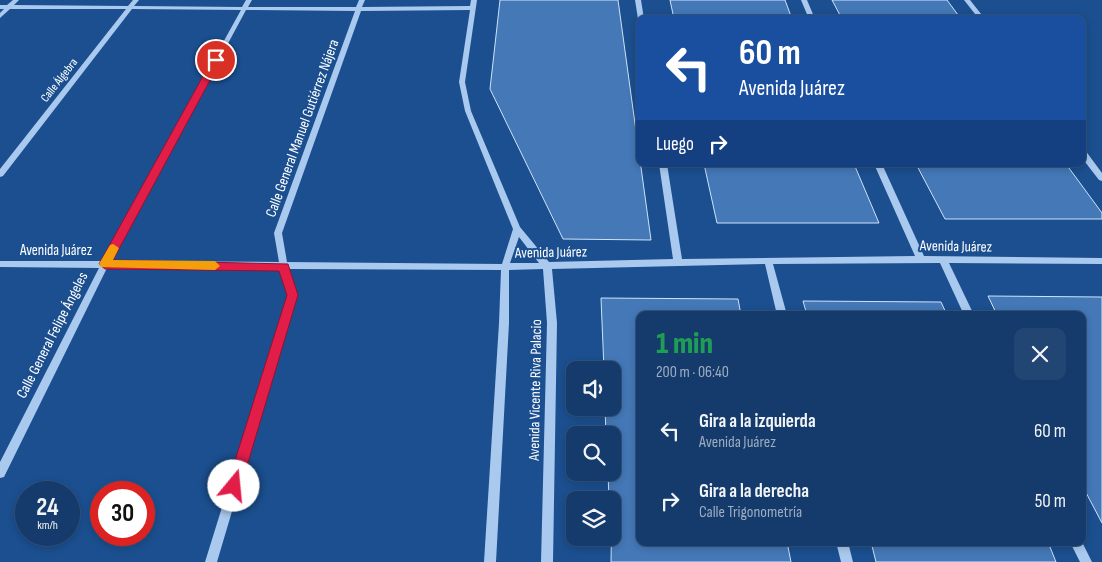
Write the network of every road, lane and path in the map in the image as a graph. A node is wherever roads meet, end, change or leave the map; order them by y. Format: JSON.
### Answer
{"nodes":[{"id":1,"x":16,"y":0,"type":"edge"},
{"id":2,"x":136,"y":0,"type":"edge"},
{"id":3,"x":249,"y":0,"type":"edge"},
{"id":4,"x":362,"y":0,"type":"edge"},
{"id":5,"x":638,"y":0,"type":"edge"},
{"id":6,"x":804,"y":0,"type":"edge"},
{"id":7,"x":967,"y":0,"type":"edge"},
{"id":8,"x":473,"y":4,"type":"edge"},
{"id":9,"x":131,"y":6,"type":"junction"},
{"id":10,"x":0,"y":7,"type":"edge"},
{"id":11,"x":9,"y":7,"type":"junction"},
{"id":12,"x":244,"y":9,"type":"junction"},
{"id":13,"x":359,"y":9,"type":"junction"},
{"id":14,"x":640,"y":15,"type":"edge"},
{"id":15,"x":810,"y":15,"type":"edge"},
{"id":16,"x":979,"y":15,"type":"edge"},
{"id":17,"x":0,"y":16,"type":"edge"},
{"id":18,"x":1086,"y":157,"type":"edge"},
{"id":19,"x":663,"y":167,"type":"edge"},
{"id":20,"x":879,"y":167,"type":"edge"},
{"id":21,"x":0,"y":174,"type":"edge"},
{"id":22,"x":1102,"y":178,"type":"edge"},
{"id":23,"x":517,"y":229,"type":"junction"},
{"id":24,"x":921,"y":259,"type":"junction"},
{"id":25,"x":943,"y":260,"type":"junction"},
{"id":26,"x":768,"y":261,"type":"junction"},
{"id":27,"x":1102,"y":261,"type":"edge"},
{"id":28,"x":678,"y":262,"type":"junction"},
{"id":29,"x":0,"y":264,"type":"edge"},
{"id":30,"x":105,"y":264,"type":"junction"},
{"id":31,"x":547,"y":266,"type":"junction"},
{"id":32,"x":284,"y":267,"type":"junction"},
{"id":33,"x":505,"y":267,"type":"junction"},
{"id":34,"x":781,"y":311,"type":"edge"},
{"id":35,"x":967,"y":311,"type":"edge"},
{"id":36,"x":0,"y":472,"type":"edge"},
{"id":37,"x":843,"y":546,"type":"edge"},
{"id":38,"x":1078,"y":546,"type":"edge"},
{"id":39,"x":211,"y":562,"type":"edge"},
{"id":40,"x":490,"y":562,"type":"edge"},
{"id":41,"x":547,"y":562,"type":"edge"},
{"id":42,"x":847,"y":562,"type":"edge"},
{"id":43,"x":1086,"y":562,"type":"edge"}],
"edges":[{"from":1,"to":11,"type":"street"},
{"from":2,"to":9,"type":"street","name":"Calle Álgebra"},
{"from":3,"to":12,"type":"street","name":"Calle General Felipe Ángeles"},
{"from":4,"to":13,"type":"street","name":"Calle General Manuel Gutiérrez Nájera"},
{"from":5,"to":14,"type":"street"},
{"from":6,"to":15,"type":"street"},
{"from":7,"to":16,"type":"street"},
{"from":8,"to":13,"type":"street"},
{"from":8,"to":23,"type":"street"},
{"from":9,"to":11,"type":"street"},
{"from":9,"to":12,"type":"street"},
{"from":9,"to":21,"type":"street","name":"Calle Álgebra"},
{"from":10,"to":11,"type":"street"},
{"from":11,"to":17,"type":"street"},
{"from":12,"to":13,"type":"street"},
{"from":12,"to":30,"type":"street","name":"Calle General Felipe Ángeles"},
{"from":13,"to":32,"type":"street","name":"Calle General Manuel Gutiérrez Nájera"},
{"from":18,"to":22,"type":"street"},
{"from":19,"to":28,"type":"street"},
{"from":20,"to":24,"type":"street"},
{"from":23,"to":31,"type":"street"},
{"from":23,"to":33,"type":"street"},
{"from":24,"to":25,"type":"street","name":"Avenida Juárez"},
{"from":24,"to":26,"type":"street","name":"Avenida Juárez"},
{"from":25,"to":27,"type":"street","name":"Avenida Juárez"},
{"from":25,"to":35,"type":"street"},
{"from":26,"to":28,"type":"street","name":"Avenida Juárez"},
{"from":26,"to":34,"type":"street"},
{"from":28,"to":31,"type":"street","name":"Avenida Juárez"},
{"from":29,"to":30,"type":"street","name":"Avenida Juárez"},
{"from":30,"to":32,"type":"street","name":"Avenida Juárez"},
{"from":30,"to":36,"type":"street","name":"Calle General Felipe Ángeles"},
{"from":31,"to":33,"type":"street","name":"Avenida Juárez"},
{"from":31,"to":41,"type":"street","name":"Avenida Vicente Riva Palacio"},
{"from":32,"to":33,"type":"street","name":"Avenida Juárez"},
{"from":32,"to":39,"type":"street","name":"Calle General Manuel Gutiérrez Nájera"},
{"from":33,"to":40,"type":"street"},
{"from":37,"to":42,"type":"street"},
{"from":38,"to":43,"type":"street"}]}
